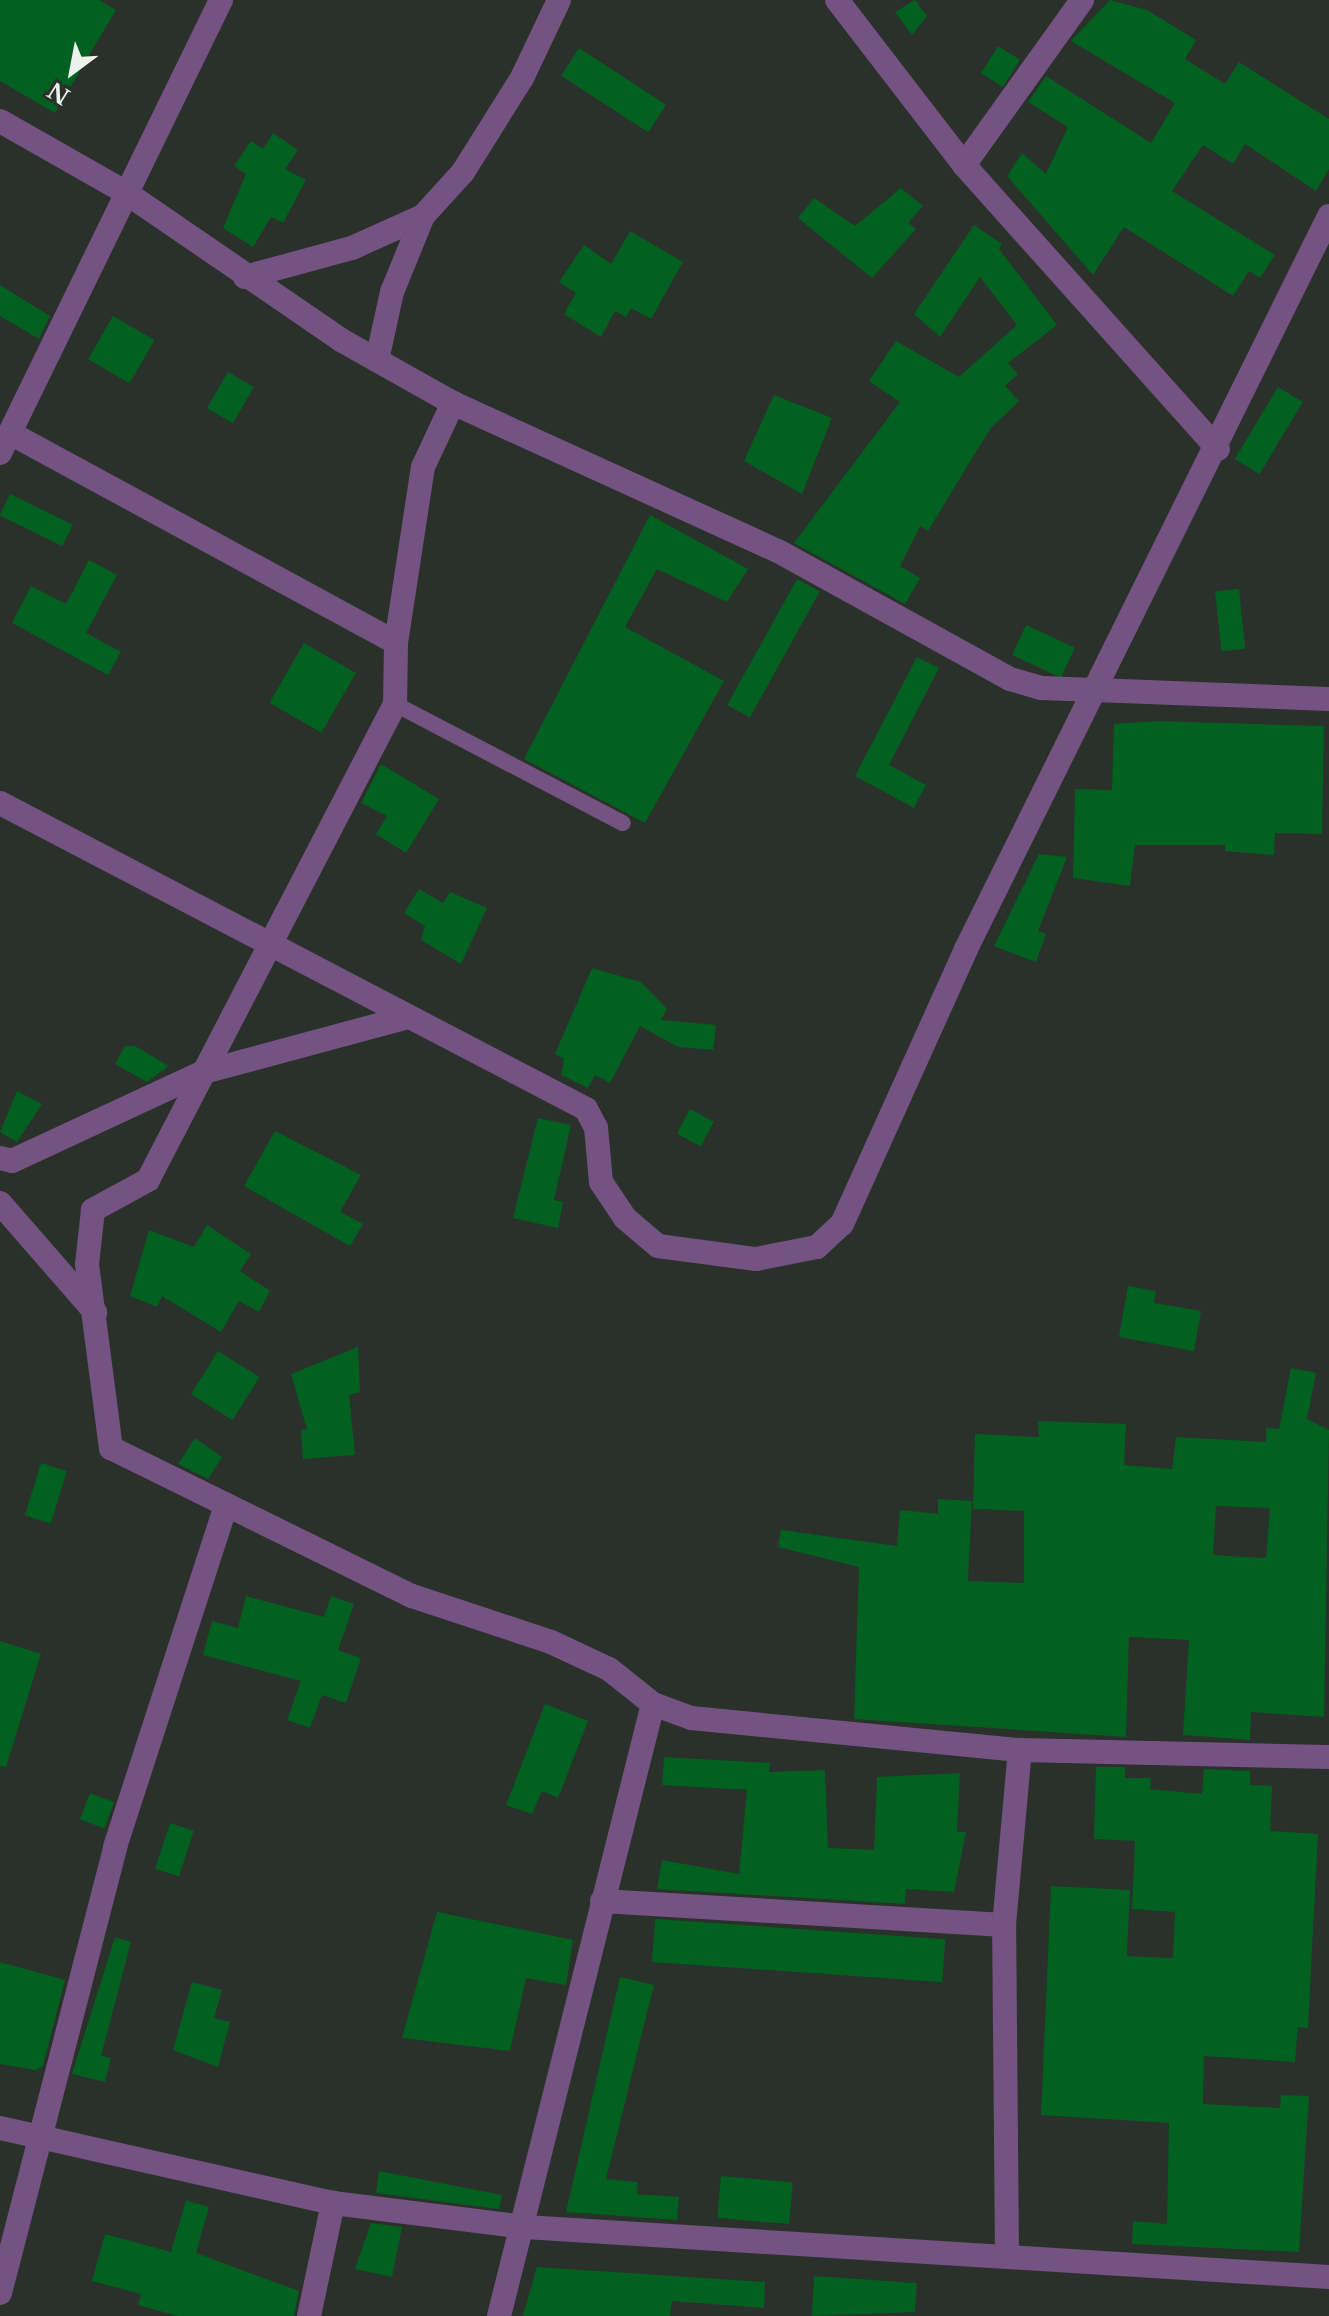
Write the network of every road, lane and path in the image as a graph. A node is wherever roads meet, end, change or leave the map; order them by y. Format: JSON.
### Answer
{"nodes":[{"id":1,"x":221,"y":0,"type":"edge"},
{"id":2,"x":559,"y":0,"type":"edge"},
{"id":3,"x":837,"y":0,"type":"edge"},
{"id":4,"x":1082,"y":0,"type":"edge"},
{"id":5,"x":0,"y":121,"type":"edge"},
{"id":6,"x":964,"y":165,"type":"junction"},
{"id":7,"x":125,"y":192,"type":"junction"},
{"id":8,"x":423,"y":216,"type":"junction"},
{"id":9,"x":1329,"y":216,"type":"edge"},
{"id":10,"x":245,"y":277,"type":"junction"},
{"id":11,"x":377,"y":360,"type":"junction"},
{"id":12,"x":453,"y":403,"type":"junction"},
{"id":13,"x":5,"y":443,"type":"edge"},
{"id":14,"x":1218,"y":449,"type":"junction"},
{"id":15,"x":396,"y":643,"type":"junction"},
{"id":16,"x":1099,"y":685,"type":"junction"},
{"id":17,"x":1329,"y":699,"type":"edge"},
{"id":18,"x":395,"y":704,"type":"junction"},
{"id":19,"x":6,"y":809,"type":"edge"},
{"id":20,"x":623,"y":823,"type":"dead end"},
{"id":21,"x":270,"y":946,"type":"junction"},
{"id":22,"x":404,"y":1018,"type":"junction"},
{"id":23,"x":204,"y":1072,"type":"junction"},
{"id":24,"x":0,"y":1158,"type":"edge"},
{"id":25,"x":0,"y":1203,"type":"edge"},
{"id":26,"x":97,"y":1314,"type":"junction"},
{"id":27,"x":226,"y":1505,"type":"junction"},
{"id":28,"x":653,"y":1704,"type":"junction"},
{"id":29,"x":1020,"y":1750,"type":"junction"},
{"id":30,"x":1329,"y":1757,"type":"edge"},
{"id":31,"x":602,"y":1901,"type":"junction"},
{"id":32,"x":1004,"y":1925,"type":"junction"},
{"id":33,"x":0,"y":2128,"type":"edge"},
{"id":34,"x":38,"y":2140,"type":"junction"},
{"id":35,"x":333,"y":2203,"type":"junction"},
{"id":36,"x":525,"y":2227,"type":"junction"},
{"id":37,"x":1007,"y":2256,"type":"junction"},
{"id":38,"x":1329,"y":2277,"type":"edge"},
{"id":39,"x":0,"y":2293,"type":"edge"},
{"id":40,"x":309,"y":2316,"type":"edge"},
{"id":41,"x":499,"y":2316,"type":"edge"}],
"edges":[{"from":1,"to":7,"type":"street"},
{"from":2,"to":8,"type":"street"},
{"from":3,"to":6,"type":"street"},
{"from":4,"to":6,"type":"street"},
{"from":5,"to":7,"type":"street"},
{"from":6,"to":14,"type":"street"},
{"from":7,"to":10,"type":"street"},
{"from":7,"to":13,"type":"street"},
{"from":8,"to":10,"type":"street"},
{"from":8,"to":11,"type":"street"},
{"from":9,"to":14,"type":"street"},
{"from":10,"to":11,"type":"street"},
{"from":11,"to":12,"type":"street"},
{"from":12,"to":15,"type":"street"},
{"from":12,"to":16,"type":"street"},
{"from":13,"to":15,"type":"street"},
{"from":14,"to":16,"type":"street"},
{"from":15,"to":18,"type":"street"},
{"from":16,"to":17,"type":"street"},
{"from":16,"to":22,"type":"street"},
{"from":18,"to":20,"type":"lane"},
{"from":18,"to":21,"type":"street"},
{"from":19,"to":21,"type":"street"},
{"from":21,"to":22,"type":"street"},
{"from":21,"to":23,"type":"street"},
{"from":22,"to":23,"type":"street"},
{"from":23,"to":24,"type":"street"},
{"from":23,"to":26,"type":"street"},
{"from":25,"to":26,"type":"street"},
{"from":26,"to":27,"type":"street"},
{"from":27,"to":28,"type":"street"},
{"from":27,"to":34,"type":"street"},
{"from":28,"to":29,"type":"street"},
{"from":28,"to":31,"type":"street"},
{"from":29,"to":30,"type":"street"},
{"from":29,"to":32,"type":"street"},
{"from":31,"to":32,"type":"street"},
{"from":31,"to":36,"type":"street"},
{"from":32,"to":37,"type":"street"},
{"from":33,"to":34,"type":"street"},
{"from":34,"to":35,"type":"street"},
{"from":34,"to":39,"type":"street"},
{"from":35,"to":36,"type":"street"},
{"from":35,"to":40,"type":"street"},
{"from":36,"to":37,"type":"street"},
{"from":36,"to":41,"type":"street"},
{"from":37,"to":38,"type":"street"}]}
